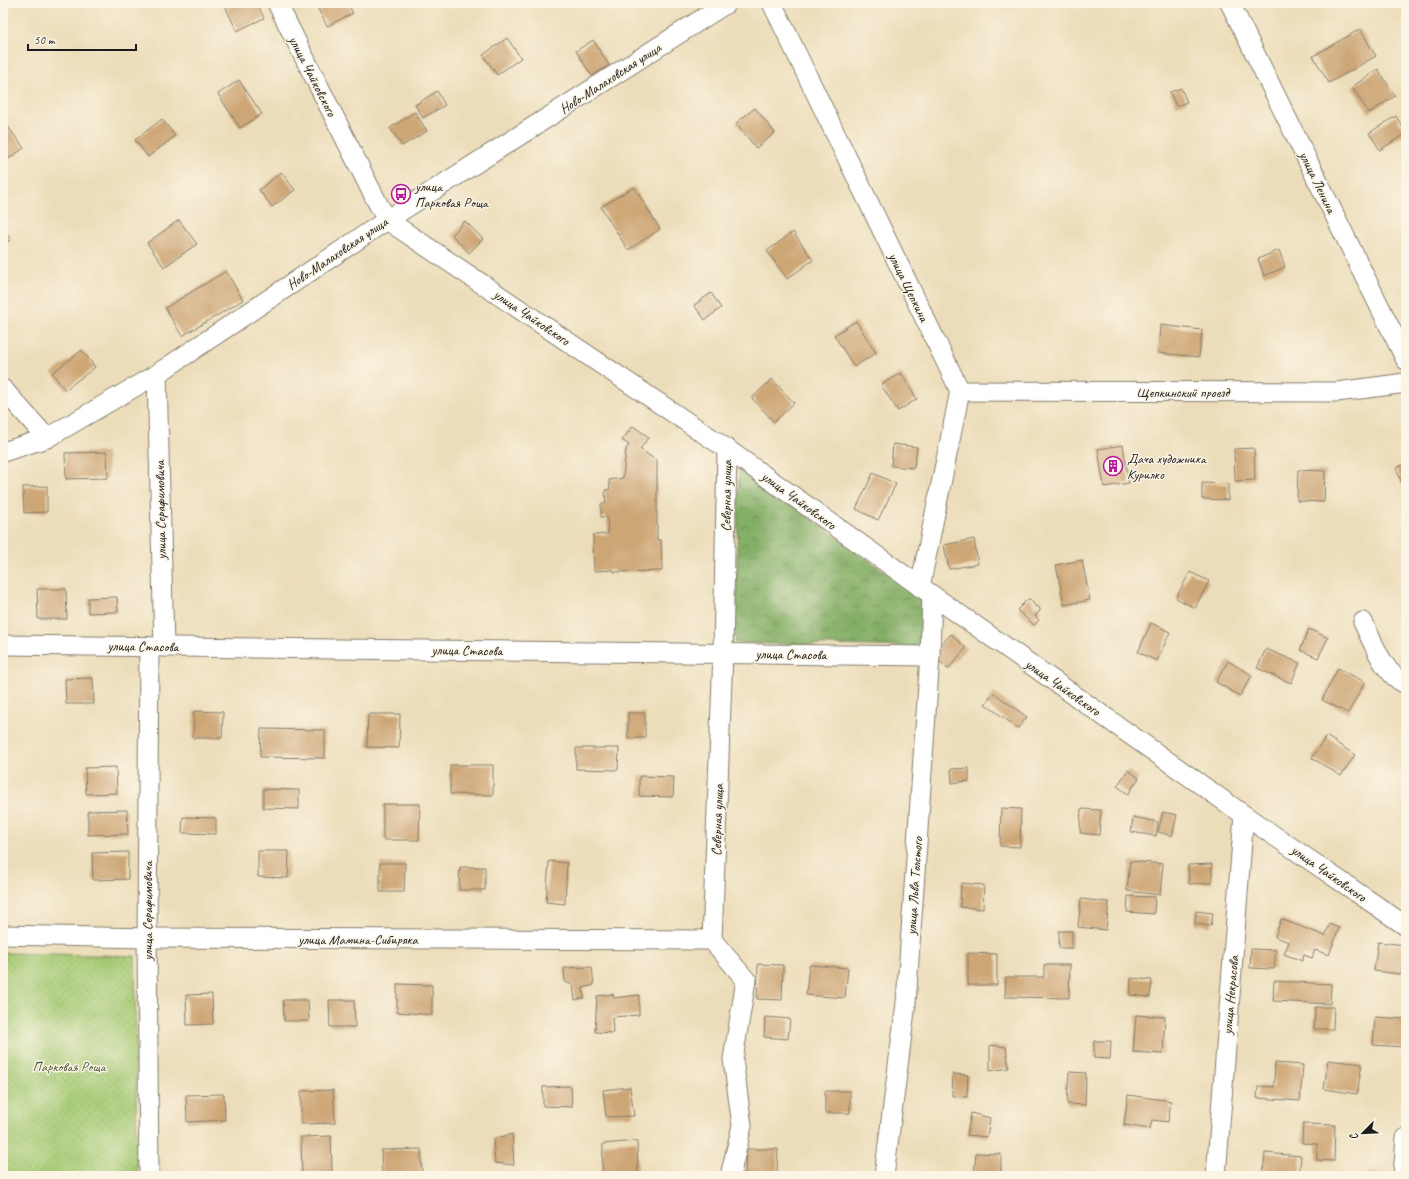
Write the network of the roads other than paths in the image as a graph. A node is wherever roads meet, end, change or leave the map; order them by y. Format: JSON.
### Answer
{"nodes":[{"id":1,"x":277,"y":3,"type":"edge"},
{"id":2,"x":726,"y":3,"type":"edge"},
{"id":3,"x":772,"y":3,"type":"edge"},
{"id":4,"x":1230,"y":3,"type":"edge"},
{"id":5,"x":387,"y":220,"type":"junction"},
{"id":6,"x":1406,"y":360,"type":"edge"},
{"id":7,"x":157,"y":374,"type":"junction"},
{"id":8,"x":1406,"y":383,"type":"edge"},
{"id":9,"x":3,"y":389,"type":"edge"},
{"id":10,"x":960,"y":391,"type":"junction"},
{"id":11,"x":46,"y":438,"type":"junction"},
{"id":12,"x":727,"y":449,"type":"junction"},
{"id":13,"x":3,"y":452,"type":"edge"},
{"id":14,"x":926,"y":591,"type":"junction"},
{"id":15,"x":1363,"y":622,"type":"dead end"},
{"id":16,"x":3,"y":645,"type":"edge"},
{"id":17,"x":156,"y":647,"type":"junction"},
{"id":18,"x":723,"y":653,"type":"junction"},
{"id":19,"x":930,"y":656,"type":"junction"},
{"id":20,"x":1406,"y":684,"type":"edge"},
{"id":21,"x":1244,"y":815,"type":"junction"},
{"id":22,"x":1406,"y":926,"type":"edge"},
{"id":23,"x":3,"y":935,"type":"edge"},
{"id":24,"x":147,"y":938,"type":"junction"},
{"id":25,"x":712,"y":940,"type":"junction"},
{"id":26,"x":1406,"y":1138,"type":"edge"},
{"id":27,"x":149,"y":1176,"type":"edge"},
{"id":28,"x":730,"y":1176,"type":"edge"},
{"id":29,"x":884,"y":1176,"type":"edge"},
{"id":30,"x":1216,"y":1176,"type":"edge"},
{"id":31,"x":1403,"y":1176,"type":"edge"}],
"edges":[{"from":1,"to":5,"type":"street","name":"улица Чайковского"},
{"from":2,"to":5,"type":"street","name":"Ново-Малаховская улица"},
{"from":3,"to":10,"type":"street","name":"улица Щепкина"},
{"from":4,"to":6,"type":"street","name":"улица Ленина"},
{"from":5,"to":7,"type":"street","name":"Ново-Малаховская улица"},
{"from":5,"to":12,"type":"street","name":"улица Чайковского"},
{"from":7,"to":11,"type":"street","name":"Ново-Малаховская улица"},
{"from":7,"to":17,"type":"street","name":"улица Серафимовича"},
{"from":8,"to":10,"type":"street","name":"Щепкинский проезд"},
{"from":9,"to":11,"type":"street"},
{"from":10,"to":14,"type":"street"},
{"from":11,"to":13,"type":"street","name":"Ново-Малаховская улица"},
{"from":12,"to":14,"type":"street","name":"улица Чайковского"},
{"from":12,"to":18,"type":"street","name":"Северная улица"},
{"from":14,"to":19,"type":"street","name":"улица Льва Толстого"},
{"from":14,"to":21,"type":"street","name":"улица Чайковского"},
{"from":15,"to":20,"type":"street"},
{"from":16,"to":17,"type":"street","name":"улица Стасова"},
{"from":17,"to":18,"type":"street","name":"улица Стасова"},
{"from":17,"to":24,"type":"street","name":"улица Серафимовича"},
{"from":18,"to":19,"type":"street","name":"улица Стасова"},
{"from":18,"to":25,"type":"street","name":"Северная улица"},
{"from":19,"to":29,"type":"street","name":"улица Льва Толстого"},
{"from":21,"to":22,"type":"street","name":"улица Чайковского"},
{"from":21,"to":30,"type":"street","name":"улица Некрасова"},
{"from":23,"to":24,"type":"street","name":"улица Мамина-Сибиряка"},
{"from":24,"to":25,"type":"street","name":"улица Мамина-Сибиряка"},
{"from":24,"to":27,"type":"street","name":"улица Серафимовича"},
{"from":25,"to":28,"type":"street"},
{"from":26,"to":31,"type":"street"}]}
